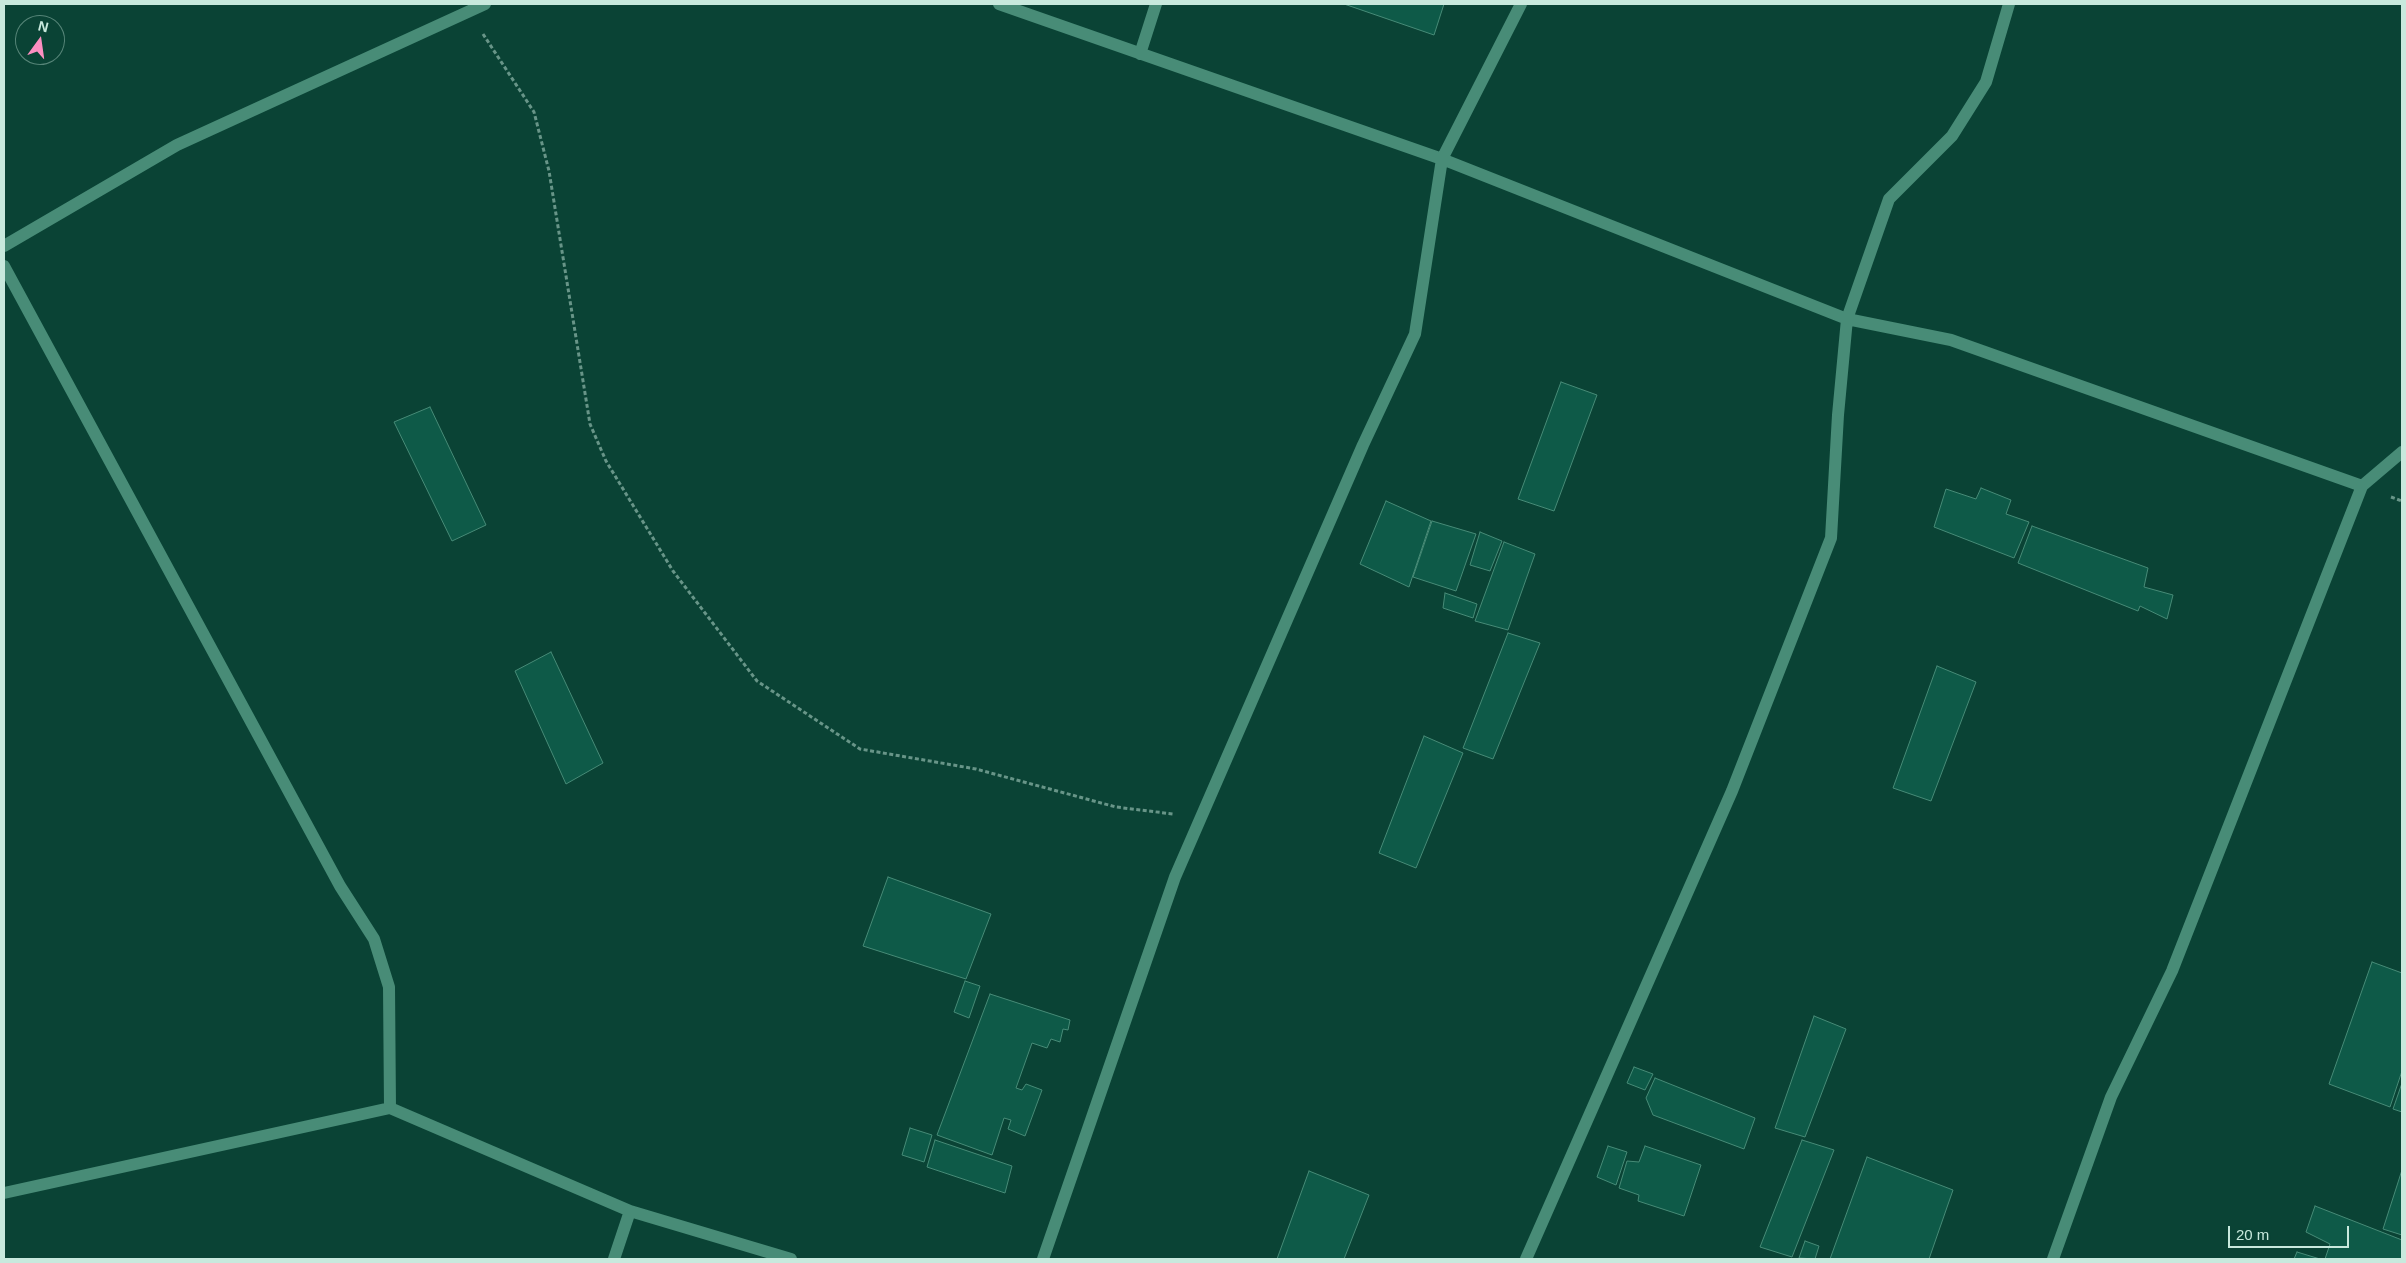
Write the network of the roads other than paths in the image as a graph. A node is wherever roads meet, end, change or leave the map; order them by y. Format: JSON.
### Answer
{"nodes":[{"id":1,"x":485,"y":4,"type":"edge"},
{"id":2,"x":999,"y":4,"type":"edge"},
{"id":3,"x":1156,"y":4,"type":"edge"},
{"id":4,"x":1521,"y":4,"type":"edge"},
{"id":5,"x":2008,"y":4,"type":"edge"},
{"id":6,"x":1140,"y":54,"type":"junction"},
{"id":7,"x":1442,"y":159,"type":"junction"},
{"id":8,"x":4,"y":246,"type":"edge"},
{"id":9,"x":4,"y":266,"type":"edge"},
{"id":10,"x":1847,"y":319,"type":"junction"},
{"id":11,"x":2402,"y":452,"type":"edge"},
{"id":12,"x":2362,"y":486,"type":"junction"},
{"id":13,"x":390,"y":1108,"type":"junction"},
{"id":14,"x":4,"y":1193,"type":"edge"},
{"id":15,"x":630,"y":1211,"type":"junction"},
{"id":16,"x":614,"y":1259,"type":"edge"},
{"id":17,"x":792,"y":1259,"type":"edge"},
{"id":18,"x":1043,"y":1259,"type":"edge"},
{"id":19,"x":1526,"y":1259,"type":"edge"},
{"id":20,"x":2053,"y":1259,"type":"edge"}],
"edges":[{"from":1,"to":8,"type":"street"},
{"from":2,"to":6,"type":"street"},
{"from":3,"to":6,"type":"street"},
{"from":4,"to":7,"type":"street"},
{"from":5,"to":10,"type":"street"},
{"from":6,"to":7,"type":"street"},
{"from":7,"to":10,"type":"street"},
{"from":7,"to":18,"type":"street"},
{"from":9,"to":13,"type":"street"},
{"from":10,"to":12,"type":"street"},
{"from":10,"to":19,"type":"street"},
{"from":11,"to":12,"type":"street"},
{"from":12,"to":20,"type":"street"},
{"from":13,"to":14,"type":"street"},
{"from":13,"to":15,"type":"street"},
{"from":15,"to":16,"type":"street"},
{"from":15,"to":17,"type":"street"}]}
